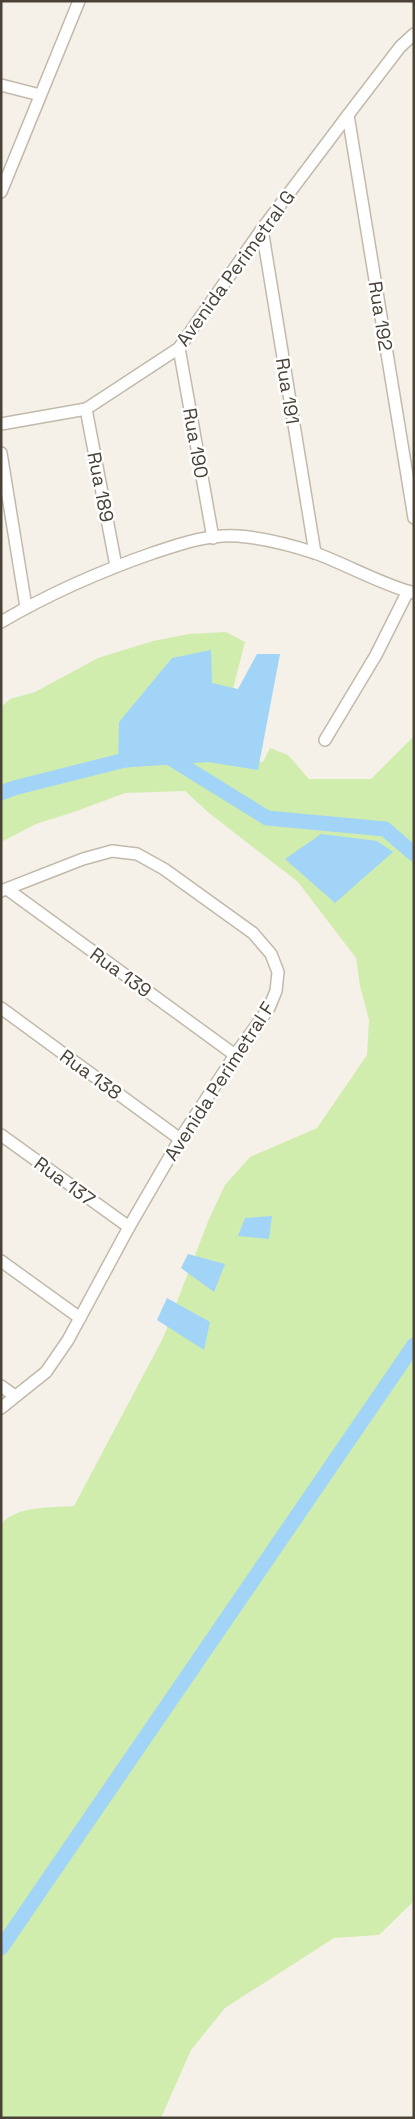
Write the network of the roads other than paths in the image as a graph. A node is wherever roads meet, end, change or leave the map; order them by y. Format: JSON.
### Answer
{"nodes":[{"id":1,"x":79,"y":1,"type":"edge"},
{"id":2,"x":414,"y":34,"type":"edge"},
{"id":3,"x":1,"y":85,"type":"edge"},
{"id":4,"x":40,"y":96,"type":"junction"},
{"id":5,"x":348,"y":115,"type":"junction"},
{"id":6,"x":2,"y":190,"type":"edge"},
{"id":7,"x":262,"y":229,"type":"junction"},
{"id":8,"x":178,"y":348,"type":"junction"},
{"id":9,"x":86,"y":409,"type":"junction"},
{"id":10,"x":1,"y":424,"type":"edge"},
{"id":11,"x":1,"y":453,"type":"edge"},
{"id":12,"x":414,"y":518,"type":"edge"},
{"id":13,"x":212,"y":538,"type":"junction"},
{"id":14,"x":315,"y":553,"type":"junction"},
{"id":15,"x":116,"y":566,"type":"junction"},
{"id":16,"x":411,"y":592,"type":"edge"},
{"id":17,"x":26,"y":607,"type":"junction"},
{"id":18,"x":1,"y":622,"type":"edge"},
{"id":19,"x":325,"y":740,"type":"dead end"},
{"id":20,"x":4,"y":890,"type":"edge"},
{"id":21,"x":1,"y":1008,"type":"edge"},
{"id":22,"x":235,"y":1055,"type":"junction"},
{"id":23,"x":1,"y":1135,"type":"edge"},
{"id":24,"x":180,"y":1140,"type":"junction"},
{"id":25,"x":129,"y":1227,"type":"junction"},
{"id":26,"x":1,"y":1261,"type":"edge"},
{"id":27,"x":80,"y":1318,"type":"junction"},
{"id":28,"x":1,"y":1386,"type":"edge"},
{"id":29,"x":15,"y":1396,"type":"junction"},
{"id":30,"x":1,"y":1408,"type":"edge"}],
"edges":[{"from":1,"to":4,"type":"street"},
{"from":2,"to":5,"type":"street","name":"Avenida Perimetral G"},
{"from":3,"to":4,"type":"street"},
{"from":4,"to":6,"type":"street"},
{"from":5,"to":7,"type":"street","name":"Avenida Perimetral G"},
{"from":5,"to":12,"type":"street","name":"Rua 192"},
{"from":7,"to":8,"type":"street","name":"Avenida Perimetral G"},
{"from":7,"to":14,"type":"street","name":"Rua 191"},
{"from":8,"to":9,"type":"street","name":"Avenida Perimetral G"},
{"from":8,"to":13,"type":"street","name":"Rua 190"},
{"from":9,"to":10,"type":"street","name":"Avenida Perimetral G"},
{"from":9,"to":15,"type":"street","name":"Rua 189"},
{"from":11,"to":17,"type":"street"},
{"from":13,"to":14,"type":"street"},
{"from":13,"to":15,"type":"street"},
{"from":14,"to":16,"type":"street"},
{"from":15,"to":17,"type":"street"},
{"from":16,"to":19,"type":"street"},
{"from":17,"to":18,"type":"street"},
{"from":20,"to":22,"type":"street","name":"Rua 139"},
{"from":20,"to":22,"type":"street","name":"Avenida Perimetral F"},
{"from":21,"to":24,"type":"street","name":"Rua 138"},
{"from":22,"to":24,"type":"street","name":"Avenida Perimetral F"},
{"from":23,"to":25,"type":"street","name":"Rua 137"},
{"from":24,"to":25,"type":"street","name":"Avenida Perimetral F"},
{"from":25,"to":27,"type":"street","name":"Avenida Perimetral F"},
{"from":26,"to":27,"type":"street"},
{"from":27,"to":29,"type":"street","name":"Avenida Perimetral F"},
{"from":28,"to":29,"type":"street"},
{"from":29,"to":30,"type":"street","name":"Avenida Perimetral F"}]}
